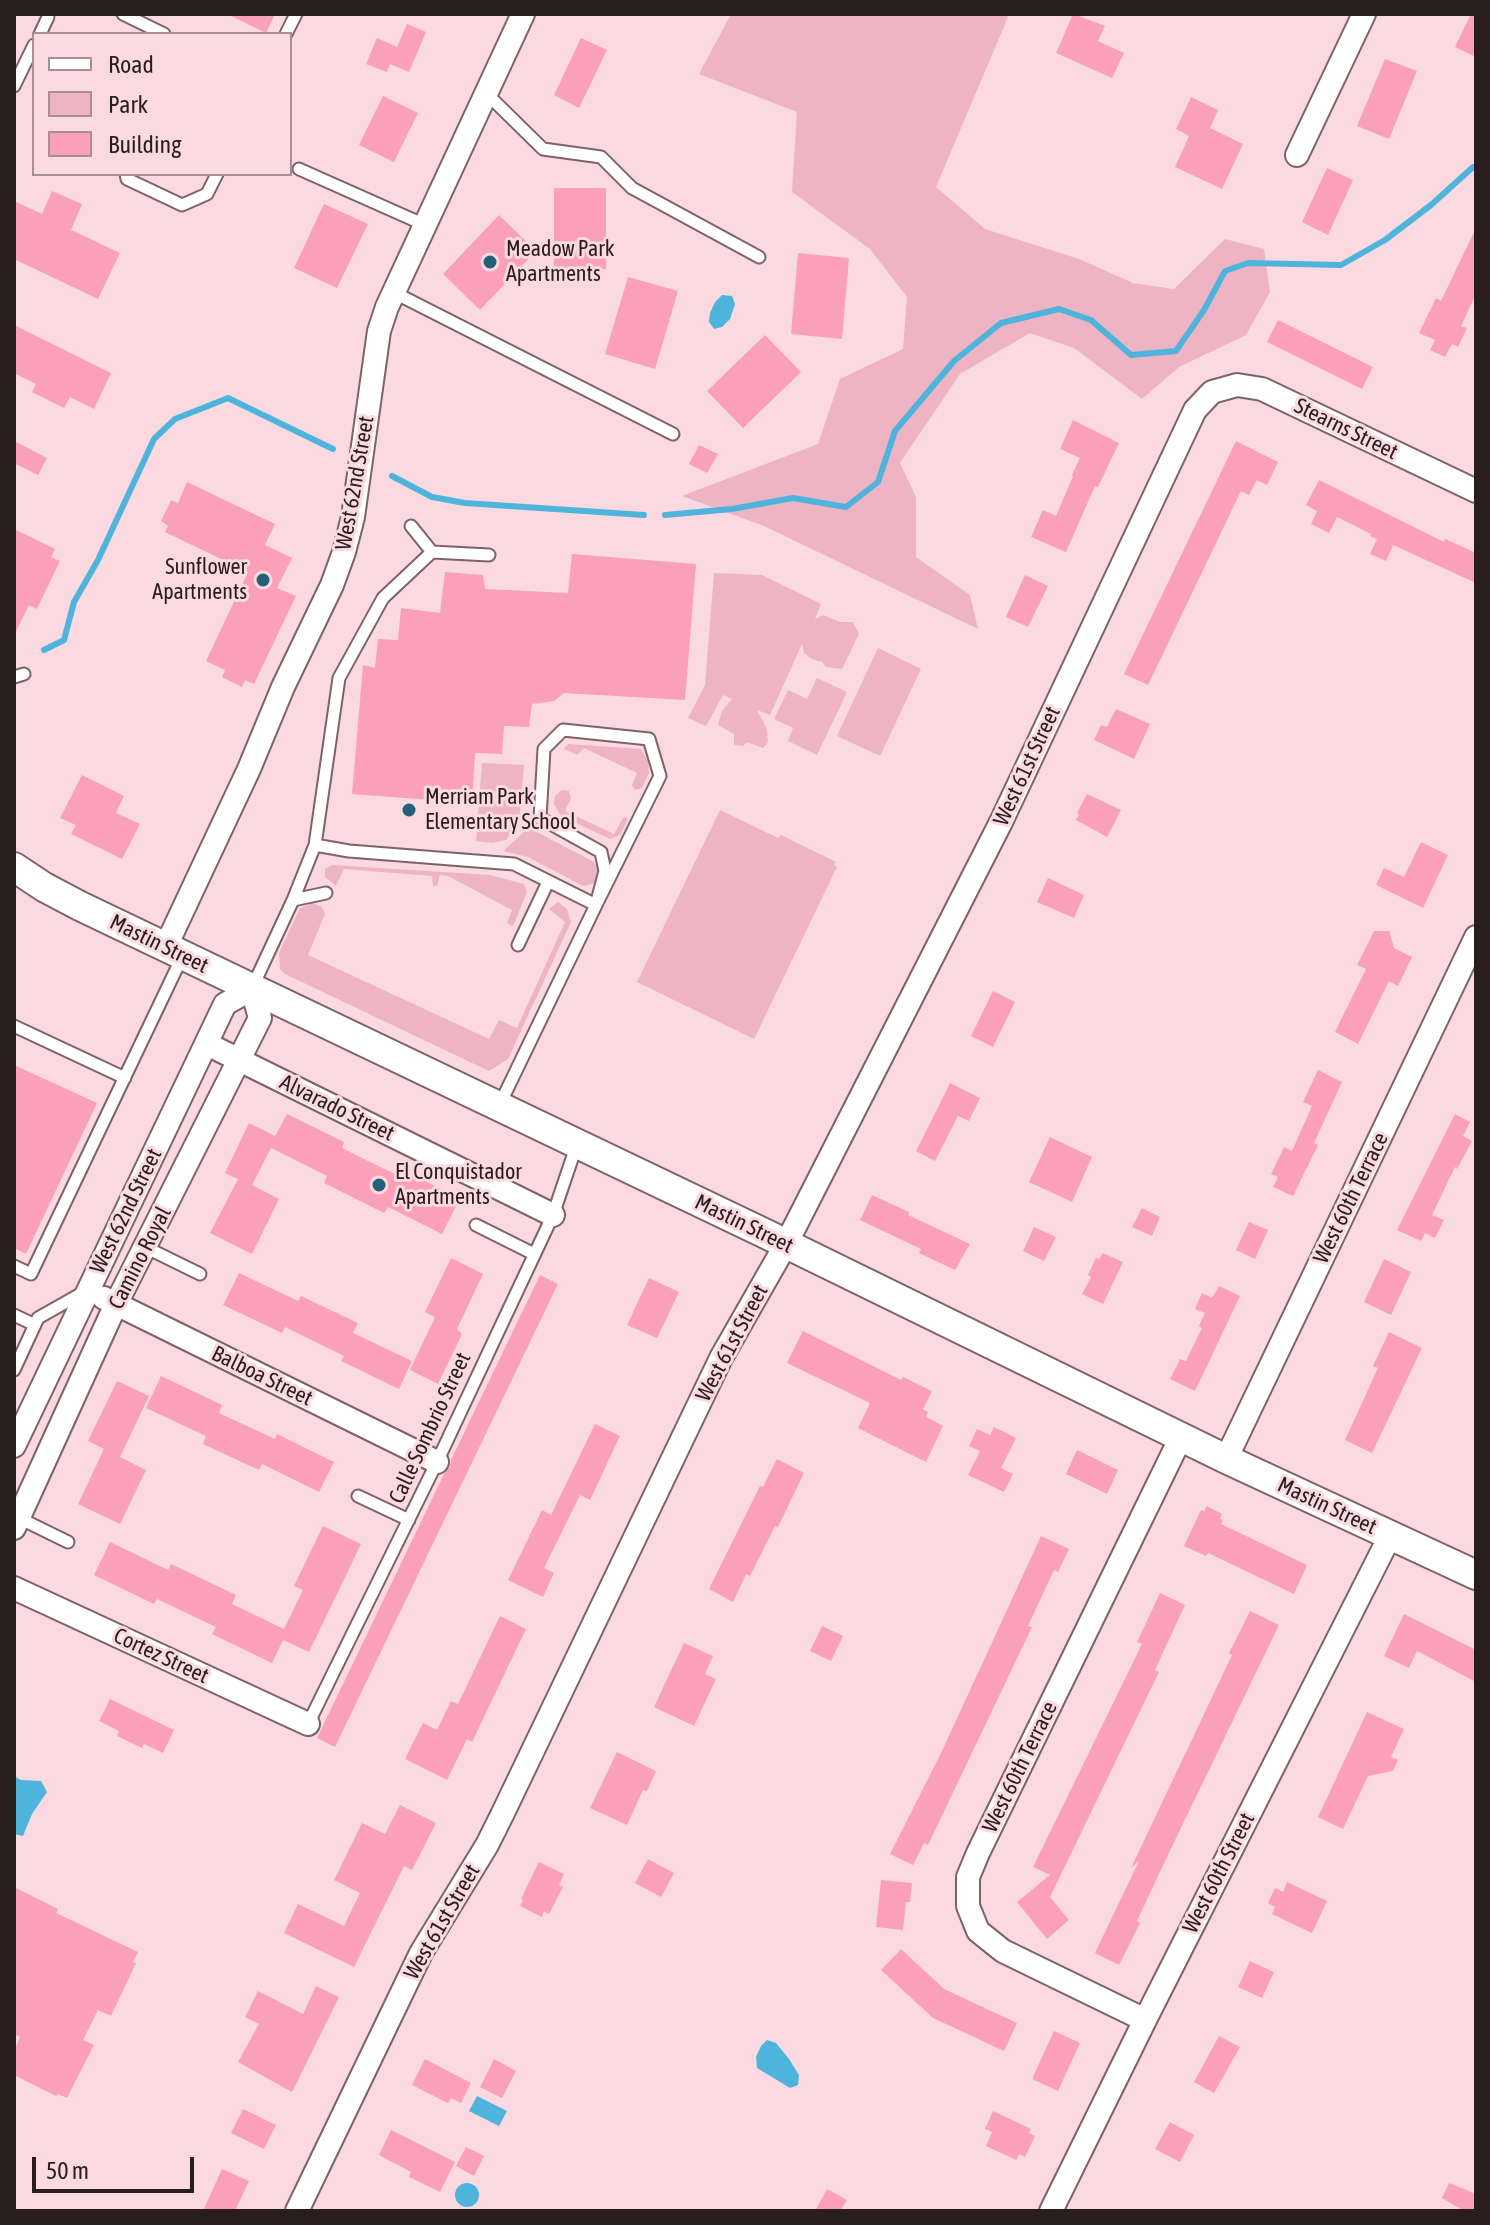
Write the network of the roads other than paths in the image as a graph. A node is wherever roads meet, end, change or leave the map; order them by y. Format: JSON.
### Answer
{"nodes":[{"id":1,"x":123,"y":14,"type":"edge"},
{"id":2,"x":296,"y":14,"type":"edge"},
{"id":3,"x":523,"y":14,"type":"edge"},
{"id":4,"x":1364,"y":14,"type":"edge"},
{"id":5,"x":48,"y":17,"type":"dead end"},
{"id":6,"x":41,"y":32,"type":"edge"},
{"id":7,"x":160,"y":32,"type":"edge"},
{"id":8,"x":287,"y":32,"type":"edge"},
{"id":9,"x":32,"y":49,"type":"edge"},
{"id":10,"x":14,"y":86,"type":"edge"},
{"id":11,"x":486,"y":93,"type":"junction"},
{"id":12,"x":1297,"y":155,"type":"dead end"},
{"id":13,"x":299,"y":169,"type":"dead end"},
{"id":14,"x":126,"y":176,"type":"edge"},
{"id":15,"x":216,"y":176,"type":"edge"},
{"id":16,"x":425,"y":225,"type":"junction"},
{"id":17,"x":759,"y":257,"type":"dead end"},
{"id":18,"x":393,"y":292,"type":"junction"},
{"id":19,"x":1212,"y":392,"type":"joint"},
{"id":20,"x":673,"y":434,"type":"dead end"},
{"id":21,"x":1476,"y":491,"type":"edge"},
{"id":22,"x":411,"y":526,"type":"dead end"},
{"id":23,"x":432,"y":552,"type":"junction"},
{"id":24,"x":489,"y":555,"type":"dead end"},
{"id":25,"x":315,"y":845,"type":"junction"},
{"id":26,"x":14,"y":867,"type":"edge"},
{"id":27,"x":548,"y":882,"type":"junction"},
{"id":28,"x":326,"y":893,"type":"dead end"},
{"id":29,"x":293,"y":900,"type":"junction"},
{"id":30,"x":596,"y":905,"type":"junction"},
{"id":31,"x":1476,"y":937,"type":"edge"},
{"id":32,"x":518,"y":945,"type":"dead end"},
{"id":33,"x":174,"y":950,"type":"junction"},
{"id":34,"x":252,"y":989,"type":"junction"},
{"id":35,"x":14,"y":1026,"type":"edge"},
{"id":36,"x":207,"y":1044,"type":"junction"},
{"id":37,"x":240,"y":1060,"type":"junction"},
{"id":38,"x":125,"y":1078,"type":"junction"},
{"id":39,"x":499,"y":1106,"type":"junction"},
{"id":40,"x":578,"y":1144,"type":"junction"},
{"id":41,"x":553,"y":1215,"type":"junction"},
{"id":42,"x":476,"y":1225,"type":"dead end"},
{"id":43,"x":786,"y":1244,"type":"junction"},
{"id":44,"x":145,"y":1247,"type":"junction"},
{"id":45,"x":534,"y":1254,"type":"junction"},
{"id":46,"x":14,"y":1266,"type":"edge"},
{"id":47,"x":200,"y":1274,"type":"dead end"},
{"id":48,"x":88,"y":1290,"type":"junction"},
{"id":49,"x":116,"y":1304,"type":"junction"},
{"id":50,"x":14,"y":1315,"type":"edge"},
{"id":51,"x":35,"y":1325,"type":"junction"},
{"id":52,"x":14,"y":1370,"type":"edge"},
{"id":53,"x":1181,"y":1437,"type":"junction"},
{"id":54,"x":14,"y":1446,"type":"edge"},
{"id":55,"x":1226,"y":1459,"type":"junction"},
{"id":56,"x":437,"y":1462,"type":"junction"},
{"id":57,"x":358,"y":1496,"type":"dead end"},
{"id":58,"x":409,"y":1520,"type":"junction"},
{"id":59,"x":16,"y":1523,"type":"edge"},
{"id":60,"x":1390,"y":1536,"type":"junction"},
{"id":61,"x":68,"y":1542,"type":"dead end"},
{"id":62,"x":1476,"y":1575,"type":"edge"},
{"id":63,"x":14,"y":1588,"type":"edge"},
{"id":64,"x":308,"y":1724,"type":"joint"},
{"id":65,"x":1145,"y":2020,"type":"junction"},
{"id":66,"x":297,"y":2211,"type":"edge"},
{"id":67,"x":1051,"y":2211,"type":"edge"}],
"edges":[{"from":1,"to":7,"type":"lane"},
{"from":2,"to":8,"type":"lane"},
{"from":3,"to":11,"type":"street","name":"West 62nd Street"},
{"from":4,"to":12,"type":"street"},
{"from":5,"to":6,"type":"lane"},
{"from":9,"to":10,"type":"lane"},
{"from":11,"to":16,"type":"street","name":"West 62nd Street"},
{"from":11,"to":17,"type":"lane"},
{"from":13,"to":16,"type":"lane"},
{"from":14,"to":15,"type":"lane"},
{"from":16,"to":18,"type":"street","name":"West 62nd Street"},
{"from":18,"to":20,"type":"lane"},
{"from":18,"to":33,"type":"street","name":"West 62nd Street"},
{"from":19,"to":21,"type":"street","name":"Stearns Street"},
{"from":19,"to":43,"type":"street","name":"West 61st Street"},
{"from":22,"to":23,"type":"lane"},
{"from":23,"to":24,"type":"lane"},
{"from":23,"to":25,"type":"lane"},
{"from":25,"to":27,"type":"lane"},
{"from":25,"to":29,"type":"lane"},
{"from":26,"to":33,"type":"street","name":"Mastin Street"},
{"from":27,"to":30,"type":"lane"},
{"from":27,"to":32,"type":"lane"},
{"from":28,"to":29,"type":"lane"},
{"from":29,"to":34,"type":"lane"},
{"from":30,"to":30,"type":"lane"},
{"from":30,"to":39,"type":"lane"},
{"from":31,"to":55,"type":"street","name":"West 60th Terrace"},
{"from":33,"to":34,"type":"street","name":"Mastin Street"},
{"from":33,"to":38,"type":"lane"},
{"from":34,"to":36,"type":"street","name":"West 62nd Street"},
{"from":34,"to":37,"type":"street","name":"Camino Royal"},
{"from":34,"to":39,"type":"street","name":"Mastin Street"},
{"from":35,"to":38,"type":"lane"},
{"from":36,"to":37,"type":"street","name":"Alvarado Street"},
{"from":36,"to":48,"type":"street","name":"West 62nd Street"},
{"from":37,"to":41,"type":"street","name":"Alvarado Street"},
{"from":37,"to":44,"type":"street","name":"Camino Royal"},
{"from":38,"to":46,"type":"lane"},
{"from":39,"to":40,"type":"street","name":"Mastin Street"},
{"from":40,"to":41,"type":"lane","name":"Calle Sombrio Street"},
{"from":40,"to":43,"type":"street","name":"Mastin Street"},
{"from":41,"to":45,"type":"lane","name":"Calle Sombrio Street"},
{"from":42,"to":45,"type":"lane"},
{"from":43,"to":53,"type":"street","name":"Mastin Street"},
{"from":43,"to":66,"type":"street","name":"West 61st Street"},
{"from":44,"to":47,"type":"lane"},
{"from":44,"to":49,"type":"street","name":"Camino Royal"},
{"from":45,"to":56,"type":"lane","name":"Calle Sombrio Street"},
{"from":48,"to":49,"type":"street","name":"Balboa Street"},
{"from":48,"to":51,"type":"lane"},
{"from":48,"to":54,"type":"street","name":"West 62nd Street"},
{"from":49,"to":56,"type":"street","name":"Balboa Street"},
{"from":49,"to":59,"type":"street","name":"Camino Royal"},
{"from":50,"to":51,"type":"lane"},
{"from":51,"to":52,"type":"lane"},
{"from":53,"to":55,"type":"street","name":"Mastin Street"},
{"from":53,"to":65,"type":"street","name":"West 60th Terrace"},
{"from":55,"to":60,"type":"street","name":"Mastin Street"},
{"from":56,"to":58,"type":"lane","name":"Calle Sombrio Street"},
{"from":57,"to":58,"type":"lane"},
{"from":58,"to":64,"type":"lane","name":"Calle Sombrio Street"},
{"from":59,"to":61,"type":"lane"},
{"from":60,"to":62,"type":"street","name":"Mastin Street"},
{"from":60,"to":65,"type":"street","name":"West 60th Street"},
{"from":63,"to":64,"type":"street","name":"Cortez Street"},
{"from":65,"to":67,"type":"street","name":"West 60th Street"}]}
